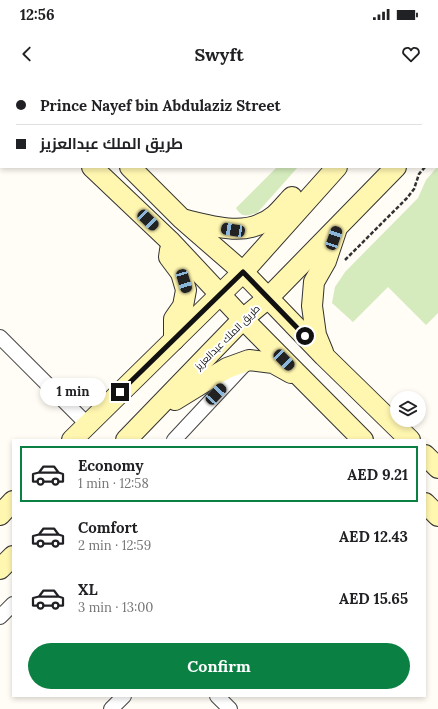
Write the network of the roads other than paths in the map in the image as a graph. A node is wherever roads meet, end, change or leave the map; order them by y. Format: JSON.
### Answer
{"nodes":[{"id":1,"x":93,"y":168,"type":"edge"},
{"id":2,"x":131,"y":168,"type":"edge"},
{"id":3,"x":395,"y":168,"type":"edge"},
{"id":4,"x":330,"y":174,"type":"edge"},
{"id":5,"x":182,"y":219,"type":"junction"},
{"id":6,"x":338,"y":226,"type":"junction"},
{"id":7,"x":171,"y":242,"type":"junction"},
{"id":8,"x":243,"y":272,"type":"junction"},
{"id":9,"x":220,"y":295,"type":"junction"},
{"id":10,"x":268,"y":298,"type":"junction"},
{"id":11,"x":243,"y":319,"type":"junction"},
{"id":12,"x":0,"y":337,"type":"edge"},
{"id":13,"x":174,"y":340,"type":"junction"},
{"id":14,"x":324,"y":356,"type":"junction"},
{"id":15,"x":248,"y":360,"type":"junction"},
{"id":16,"x":305,"y":381,"type":"junction"},
{"id":17,"x":151,"y":415,"type":"junction"},
{"id":18,"x":87,"y":424,"type":"junction"},
{"id":19,"x":73,"y":439,"type":"edge"},
{"id":20,"x":127,"y":439,"type":"edge"},
{"id":21,"x":175,"y":439,"type":"edge"},
{"id":22,"x":362,"y":439,"type":"edge"},
{"id":23,"x":409,"y":439,"type":"edge"},
{"id":24,"x":426,"y":456,"type":"edge"},
{"id":25,"x":438,"y":468,"type":"edge"},
{"id":26,"x":12,"y":502,"type":"edge"},
{"id":27,"x":426,"y":504,"type":"edge"},
{"id":28,"x":0,"y":515,"type":"edge"},
{"id":29,"x":438,"y":516,"type":"edge"},
{"id":30,"x":12,"y":557,"type":"edge"},
{"id":31,"x":0,"y":569,"type":"edge"},
{"id":32,"x":12,"y":605,"type":"edge"},
{"id":33,"x":0,"y":617,"type":"edge"},
{"id":34,"x":123,"y":697,"type":"edge"},
{"id":35,"x":218,"y":697,"type":"edge"},
{"id":36,"x":111,"y":709,"type":"edge"},
{"id":37,"x":230,"y":709,"type":"edge"}],
"edges":[{"from":1,"to":7,"type":"main road"},
{"from":2,"to":5,"type":"main road"},
{"from":3,"to":6,"type":"main road","name":"طريق الملك عبدالعزيز"},
{"from":4,"to":5,"type":"main road"},
{"from":4,"to":8,"type":"main road"},
{"from":5,"to":8,"type":"main road"},
{"from":6,"to":10,"type":"main road","name":"طريق الملك عبدالعزيز"},
{"from":6,"to":14,"type":"main road"},
{"from":7,"to":9,"type":"main road"},
{"from":7,"to":13,"type":"main road"},
{"from":8,"to":9,"type":"main road"},
{"from":8,"to":10,"type":"main road"},
{"from":9,"to":11,"type":"main road"},
{"from":9,"to":13,"type":"main road"},
{"from":10,"to":11,"type":"main road","name":"طريق الملك عبدالعزيز"},
{"from":10,"to":14,"type":"main road"},
{"from":11,"to":16,"type":"main road"},
{"from":11,"to":17,"type":"main road","name":"طريق الملك عبدالعزيز"},
{"from":12,"to":18,"type":"street"},
{"from":13,"to":18,"type":"main road"},
{"from":14,"to":23,"type":"main road"},
{"from":15,"to":16,"type":"main road"},
{"from":15,"to":17,"type":"main road"},
{"from":15,"to":21,"type":"street"},
{"from":16,"to":22,"type":"main road"},
{"from":17,"to":20,"type":"main road","name":"طريق الملك عبدالعزيز"},
{"from":18,"to":19,"type":"main road"},
{"from":24,"to":25,"type":"main road"},
{"from":26,"to":28,"type":"main road"},
{"from":27,"to":29,"type":"main road"},
{"from":30,"to":31,"type":"main road"},
{"from":32,"to":33,"type":"street"},
{"from":34,"to":36,"type":"street"},
{"from":35,"to":37,"type":"street"}]}
